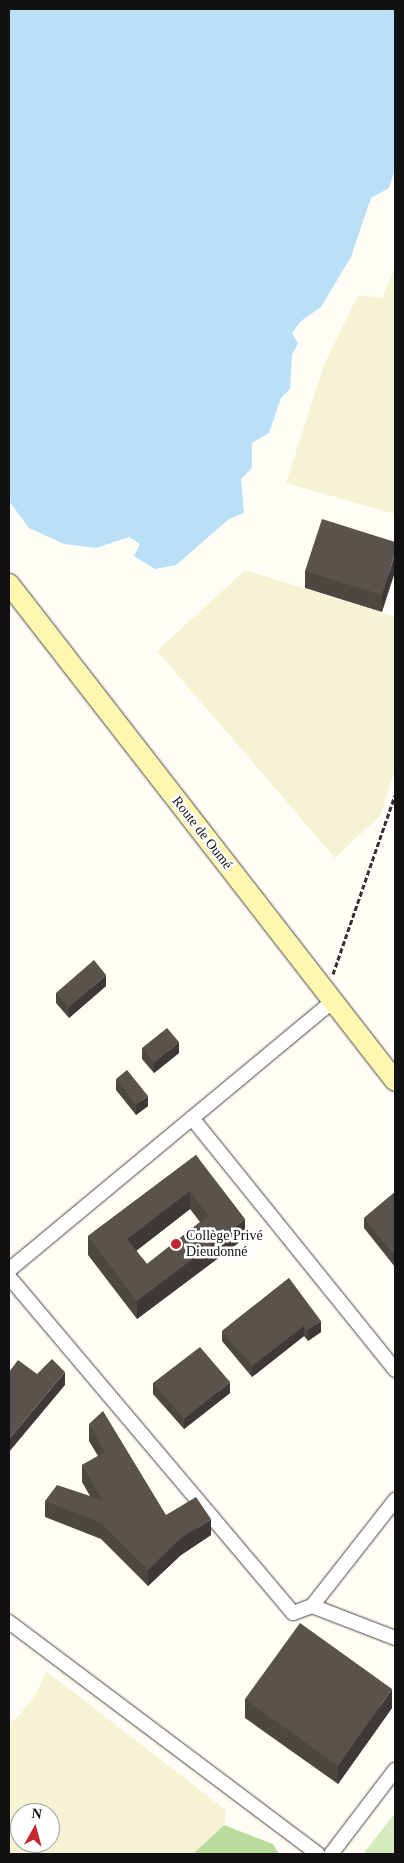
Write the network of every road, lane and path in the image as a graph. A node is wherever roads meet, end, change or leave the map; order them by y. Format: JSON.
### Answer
{"nodes":[{"id":1,"x":9,"y":584,"type":"edge"},
{"id":2,"x":395,"y":795,"type":"edge"},
{"id":3,"x":330,"y":996,"type":"junction"},
{"id":4,"x":395,"y":1081,"type":"edge"},
{"id":5,"x":192,"y":1118,"type":"junction"},
{"id":6,"x":9,"y":1270,"type":"edge"},
{"id":7,"x":9,"y":1277,"type":"edge"},
{"id":8,"x":395,"y":1370,"type":"edge"},
{"id":9,"x":395,"y":1500,"type":"edge"},
{"id":10,"x":312,"y":1606,"type":"junction"},
{"id":11,"x":9,"y":1622,"type":"edge"},
{"id":12,"x":395,"y":1638,"type":"edge"},
{"id":13,"x":395,"y":1770,"type":"edge"},
{"id":14,"x":318,"y":1854,"type":"edge"},
{"id":15,"x":331,"y":1854,"type":"edge"}],
"edges":[{"from":1,"to":3,"type":"main road","name":"Route de Oumé"},
{"from":2,"to":3,"type":"path"},
{"from":3,"to":4,"type":"main road","name":"Route de Oumé"},
{"from":3,"to":5,"type":"street"},
{"from":5,"to":6,"type":"street"},
{"from":5,"to":8,"type":"street"},
{"from":7,"to":10,"type":"street"},
{"from":9,"to":10,"type":"street"},
{"from":10,"to":12,"type":"street"},
{"from":11,"to":14,"type":"street"},
{"from":13,"to":15,"type":"street"}]}
